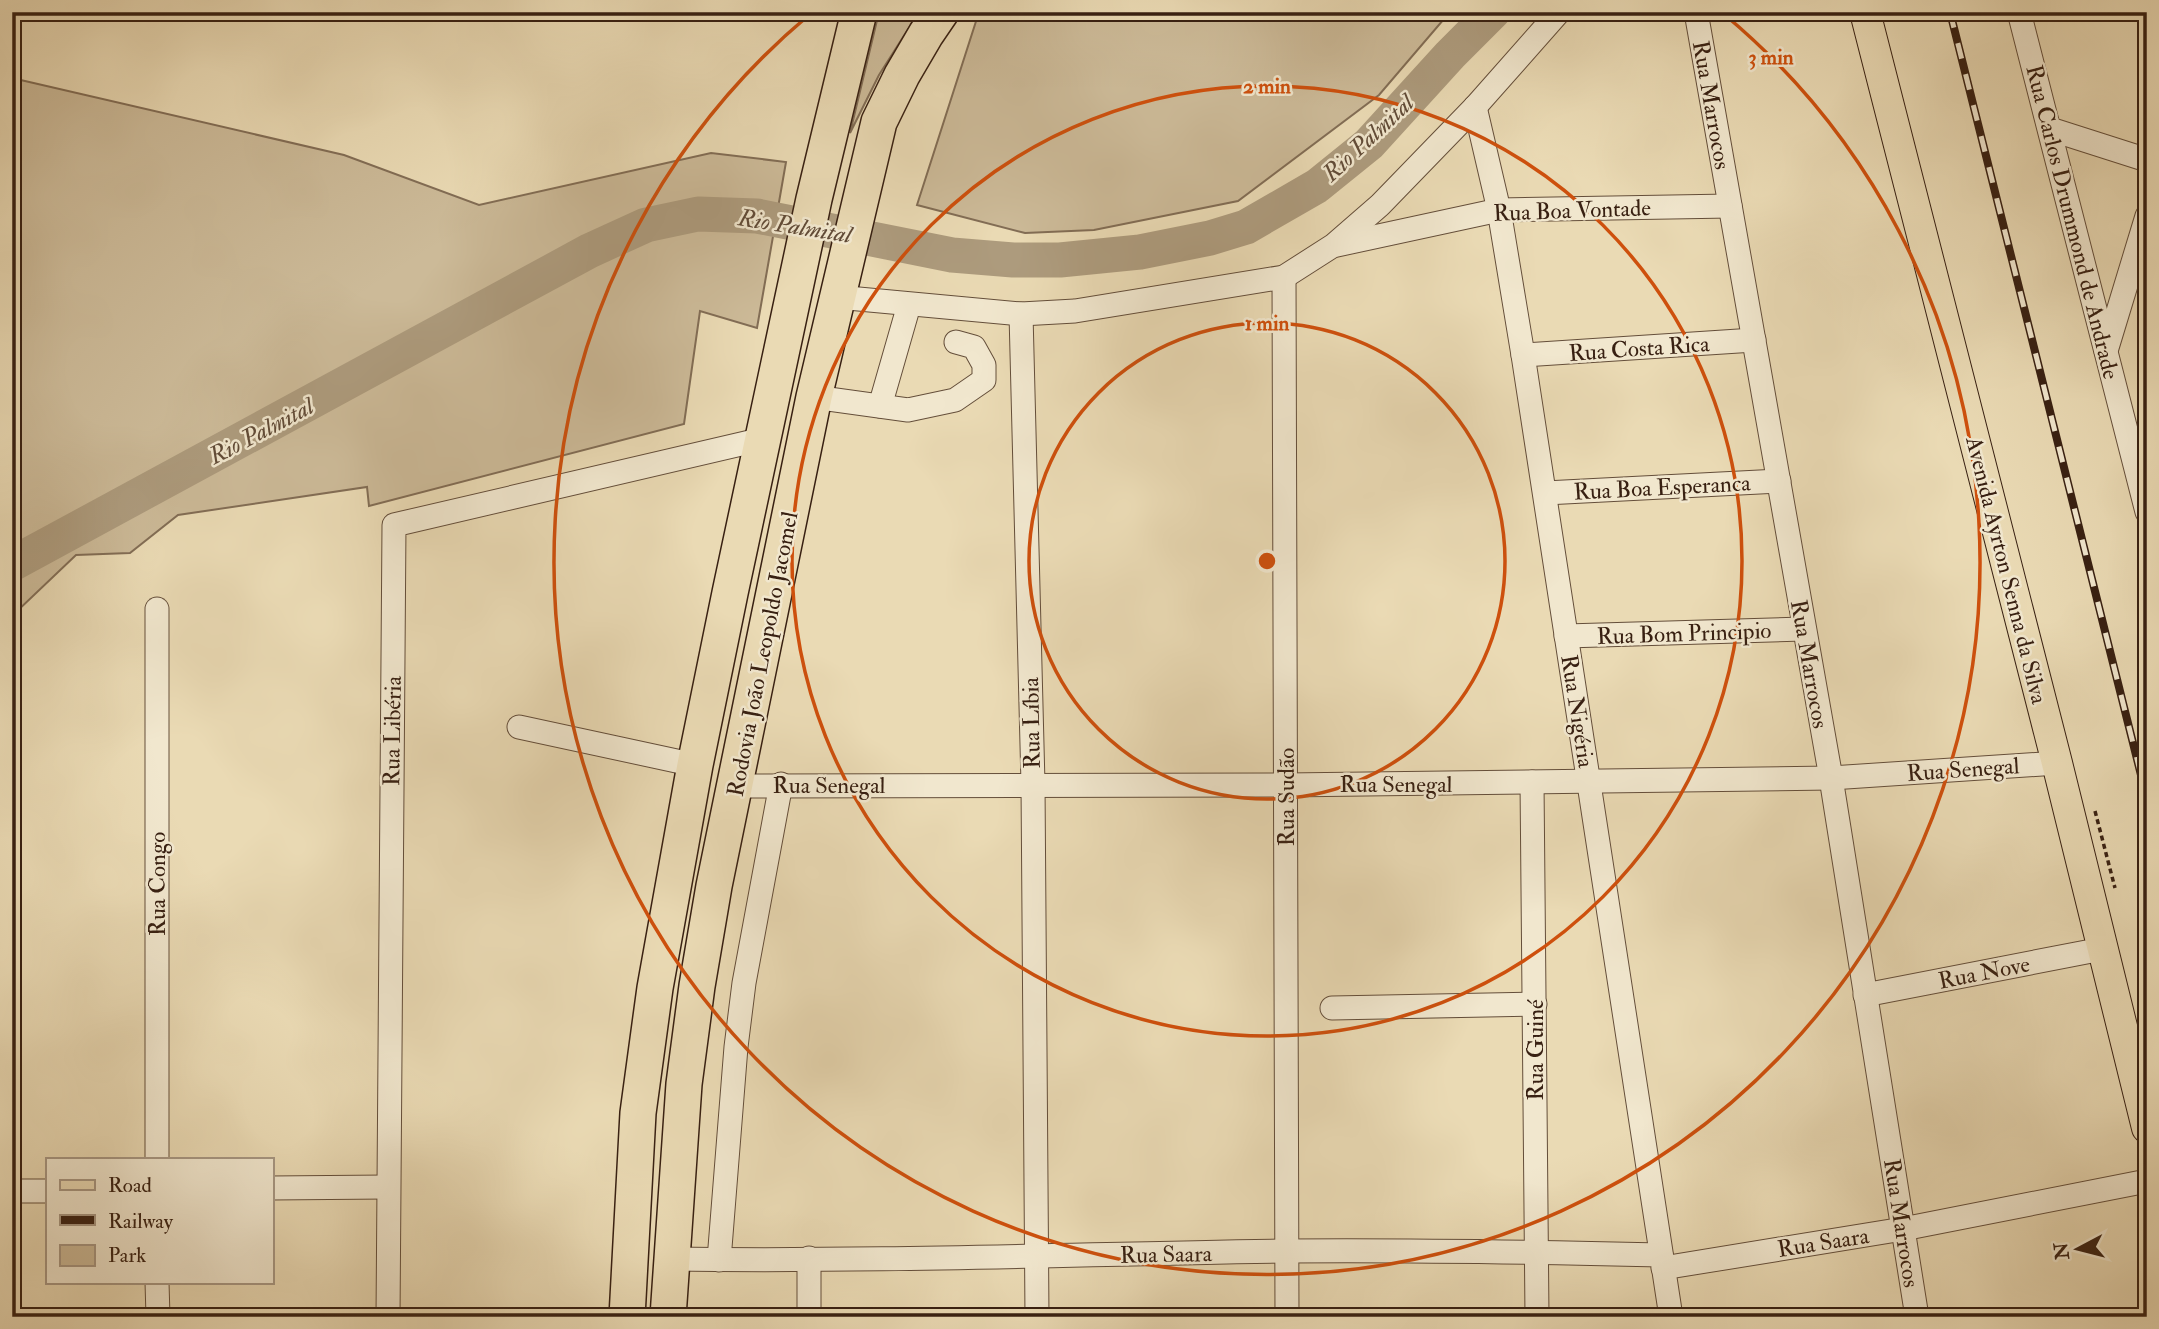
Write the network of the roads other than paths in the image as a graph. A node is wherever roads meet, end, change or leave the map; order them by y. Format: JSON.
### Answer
{"nodes":[{"id":1,"x":941,"y":12,"type":"edge"},
{"id":2,"x":1559,"y":12,"type":"edge"},
{"id":3,"x":1696,"y":12,"type":"edge"},
{"id":4,"x":1865,"y":12,"type":"edge"},
{"id":5,"x":2019,"y":12,"type":"edge"},
{"id":6,"x":849,"y":20,"type":"edge"},
{"id":7,"x":1475,"y":107,"type":"junction"},
{"id":8,"x":2050,"y":130,"type":"junction"},
{"id":9,"x":2147,"y":160,"type":"edge"},
{"id":10,"x":1730,"y":206,"type":"junction"},
{"id":11,"x":1499,"y":210,"type":"junction"},
{"id":12,"x":2147,"y":216,"type":"edge"},
{"id":13,"x":1334,"y":245,"type":"junction"},
{"id":14,"x":1284,"y":277,"type":"junction"},
{"id":15,"x":836,"y":297,"type":"junction"},
{"id":16,"x":909,"y":305,"type":"junction"},
{"id":17,"x":1021,"y":314,"type":"junction"},
{"id":18,"x":1754,"y":340,"type":"junction"},
{"id":19,"x":956,"y":342,"type":"dead end"},
{"id":20,"x":2106,"y":352,"type":"junction"},
{"id":21,"x":1523,"y":355,"type":"junction"},
{"id":22,"x":814,"y":397,"type":"junction"},
{"id":23,"x":880,"y":406,"type":"junction"},
{"id":24,"x":763,"y":439,"type":"junction"},
{"id":25,"x":1779,"y":481,"type":"junction"},
{"id":26,"x":1545,"y":493,"type":"junction"},
{"id":27,"x":2147,"y":512,"type":"edge"},
{"id":28,"x":157,"y":609,"type":"dead end"},
{"id":29,"x":1803,"y":629,"type":"junction"},
{"id":30,"x":1566,"y":636,"type":"junction"},
{"id":31,"x":520,"y":727,"type":"dead end"},
{"id":32,"x":2057,"y":763,"type":"junction"},
{"id":33,"x":695,"y":765,"type":"junction"},
{"id":34,"x":1831,"y":778,"type":"junction"},
{"id":35,"x":1589,"y":781,"type":"junction"},
{"id":36,"x":1532,"y":782,"type":"junction"},
{"id":37,"x":781,"y":784,"type":"junction"},
{"id":38,"x":1033,"y":784,"type":"junction"},
{"id":39,"x":1286,"y":785,"type":"junction"},
{"id":40,"x":735,"y":786,"type":"junction"},
{"id":41,"x":2102,"y":949,"type":"junction"},
{"id":42,"x":1865,"y":995,"type":"junction"},
{"id":43,"x":1535,"y":1004,"type":"junction"},
{"id":44,"x":1332,"y":1008,"type":"dead end"},
{"id":45,"x":2147,"y":1128,"type":"edge"},
{"id":46,"x":157,"y":1158,"type":"edge"},
{"id":47,"x":2147,"y":1181,"type":"edge"},
{"id":48,"x":387,"y":1186,"type":"junction"},
{"id":49,"x":273,"y":1188,"type":"edge"},
{"id":50,"x":12,"y":1191,"type":"edge"},
{"id":51,"x":46,"y":1191,"type":"edge"},
{"id":52,"x":1903,"y":1229,"type":"junction"},
{"id":53,"x":1286,"y":1251,"type":"junction"},
{"id":54,"x":1536,"y":1252,"type":"junction"},
{"id":55,"x":1037,"y":1257,"type":"junction"},
{"id":56,"x":809,"y":1258,"type":"junction"},
{"id":57,"x":671,"y":1259,"type":"junction"},
{"id":58,"x":719,"y":1260,"type":"junction"},
{"id":59,"x":1662,"y":1261,"type":"junction"},
{"id":60,"x":157,"y":1284,"type":"edge"},
{"id":61,"x":158,"y":1317,"type":"edge"},
{"id":62,"x":388,"y":1317,"type":"edge"},
{"id":63,"x":627,"y":1317,"type":"edge"},
{"id":64,"x":668,"y":1317,"type":"edge"},
{"id":65,"x":809,"y":1317,"type":"edge"},
{"id":66,"x":1037,"y":1317,"type":"edge"},
{"id":67,"x":1287,"y":1317,"type":"edge"},
{"id":68,"x":1537,"y":1317,"type":"edge"},
{"id":69,"x":1671,"y":1317,"type":"edge"},
{"id":70,"x":1917,"y":1317,"type":"edge"}],
"edges":[{"from":1,"to":15,"type":"highway","name":"Rodovia João Leopoldo Jacomel"},
{"from":2,"to":7,"type":"street"},
{"from":3,"to":10,"type":"street","name":"Rua Marrocos"},
{"from":4,"to":32,"type":"main road","name":"Avenida Ayrton Senna da Silva"},
{"from":5,"to":8,"type":"street","name":"Rua Carlos Drummond de Andrade"},
{"from":6,"to":24,"type":"highway","name":"Rodovia João Leopoldo Jacomel"},
{"from":7,"to":11,"type":"street","name":"Rua Nigéria"},
{"from":7,"to":13,"type":"street"},
{"from":8,"to":9,"type":"street"},
{"from":8,"to":20,"type":"street","name":"Rua Carlos Drummond de Andrade"},
{"from":10,"to":11,"type":"street","name":"Rua Boa Vontade"},
{"from":10,"to":18,"type":"street","name":"Rua Marrocos"},
{"from":11,"to":13,"type":"street","name":"Rua Boa Vontade"},
{"from":11,"to":21,"type":"street","name":"Rua Nigéria"},
{"from":12,"to":20,"type":"street"},
{"from":13,"to":14,"type":"street"},
{"from":14,"to":17,"type":"street"},
{"from":14,"to":39,"type":"street","name":"Rua Sudão"},
{"from":15,"to":16,"type":"street"},
{"from":15,"to":22,"type":"highway","name":"Rodovia João Leopoldo Jacomel"},
{"from":16,"to":17,"type":"street"},
{"from":16,"to":23,"type":"street"},
{"from":17,"to":38,"type":"street","name":"Rua Líbia"},
{"from":18,"to":21,"type":"street","name":"Rua Costa Rica"},
{"from":18,"to":25,"type":"street","name":"Rua Marrocos"},
{"from":19,"to":23,"type":"street"},
{"from":20,"to":27,"type":"street","name":"Rua Carlos Drummond de Andrade"},
{"from":21,"to":26,"type":"street","name":"Rua Nigéria"},
{"from":22,"to":23,"type":"street"},
{"from":22,"to":40,"type":"highway","name":"Rodovia João Leopoldo Jacomel"},
{"from":24,"to":33,"type":"highway","name":"Rodovia João Leopoldo Jacomel"},
{"from":24,"to":48,"type":"street","name":"Rua Libéria"},
{"from":25,"to":26,"type":"street","name":"Rua Boa Esperanca"},
{"from":25,"to":29,"type":"street","name":"Rua Marrocos"},
{"from":26,"to":30,"type":"street","name":"Rua Nigéria"},
{"from":28,"to":46,"type":"street","name":"Rua Congo"},
{"from":29,"to":30,"type":"street","name":"Rua Bom Principio"},
{"from":29,"to":34,"type":"street","name":"Rua Marrocos"},
{"from":30,"to":35,"type":"street","name":"Rua Nigéria"},
{"from":31,"to":33,"type":"street"},
{"from":32,"to":34,"type":"street","name":"Rua Senegal"},
{"from":32,"to":41,"type":"main road","name":"Avenida Ayrton Senna da Silva"},
{"from":33,"to":63,"type":"highway","name":"Rodovia João Leopoldo Jacomel"},
{"from":34,"to":35,"type":"street","name":"Rua Senegal"},
{"from":34,"to":42,"type":"street","name":"Rua Marrocos"},
{"from":35,"to":36,"type":"street","name":"Rua Senegal"},
{"from":35,"to":59,"type":"street","name":"Rua Nigéria"},
{"from":36,"to":39,"type":"street","name":"Rua Senegal"},
{"from":36,"to":43,"type":"street","name":"Rua Guiné"},
{"from":37,"to":38,"type":"street","name":"Rua Senegal"},
{"from":37,"to":40,"type":"street","name":"Rua Senegal"},
{"from":37,"to":58,"type":"street"},
{"from":38,"to":39,"type":"street","name":"Rua Senegal"},
{"from":38,"to":55,"type":"street","name":"Rua Líbia"},
{"from":39,"to":53,"type":"street","name":"Rua Sudão"},
{"from":40,"to":57,"type":"highway","name":"Rodovia João Leopoldo Jacomel"},
{"from":41,"to":42,"type":"street","name":"Rua Nove"},
{"from":41,"to":45,"type":"main road","name":"Avenida Ayrton Senna da Silva"},
{"from":42,"to":52,"type":"street","name":"Rua Marrocos"},
{"from":43,"to":44,"type":"street"},
{"from":43,"to":54,"type":"street","name":"Rua Guiné"},
{"from":47,"to":52,"type":"street","name":"Rua Saara"},
{"from":48,"to":49,"type":"street"},
{"from":48,"to":62,"type":"street","name":"Rua Libéria"},
{"from":50,"to":51,"type":"street"},
{"from":52,"to":59,"type":"street","name":"Rua Saara"},
{"from":52,"to":70,"type":"street","name":"Rua Marrocos"},
{"from":53,"to":54,"type":"street","name":"Rua Saara"},
{"from":53,"to":55,"type":"street","name":"Rua Saara"},
{"from":53,"to":67,"type":"street","name":"Rua Sudão"},
{"from":54,"to":59,"type":"street","name":"Rua Saara"},
{"from":54,"to":68,"type":"street","name":"Rua Guiné"},
{"from":55,"to":56,"type":"street","name":"Rua Saara"},
{"from":55,"to":66,"type":"street","name":"Rua Líbia"},
{"from":56,"to":58,"type":"street","name":"Rua Saara"},
{"from":56,"to":65,"type":"street"},
{"from":57,"to":58,"type":"street","name":"Rua Saara"},
{"from":57,"to":64,"type":"highway","name":"Rodovia João Leopoldo Jacomel"},
{"from":59,"to":69,"type":"street","name":"Rua Nigéria"},
{"from":60,"to":61,"type":"street"}]}
